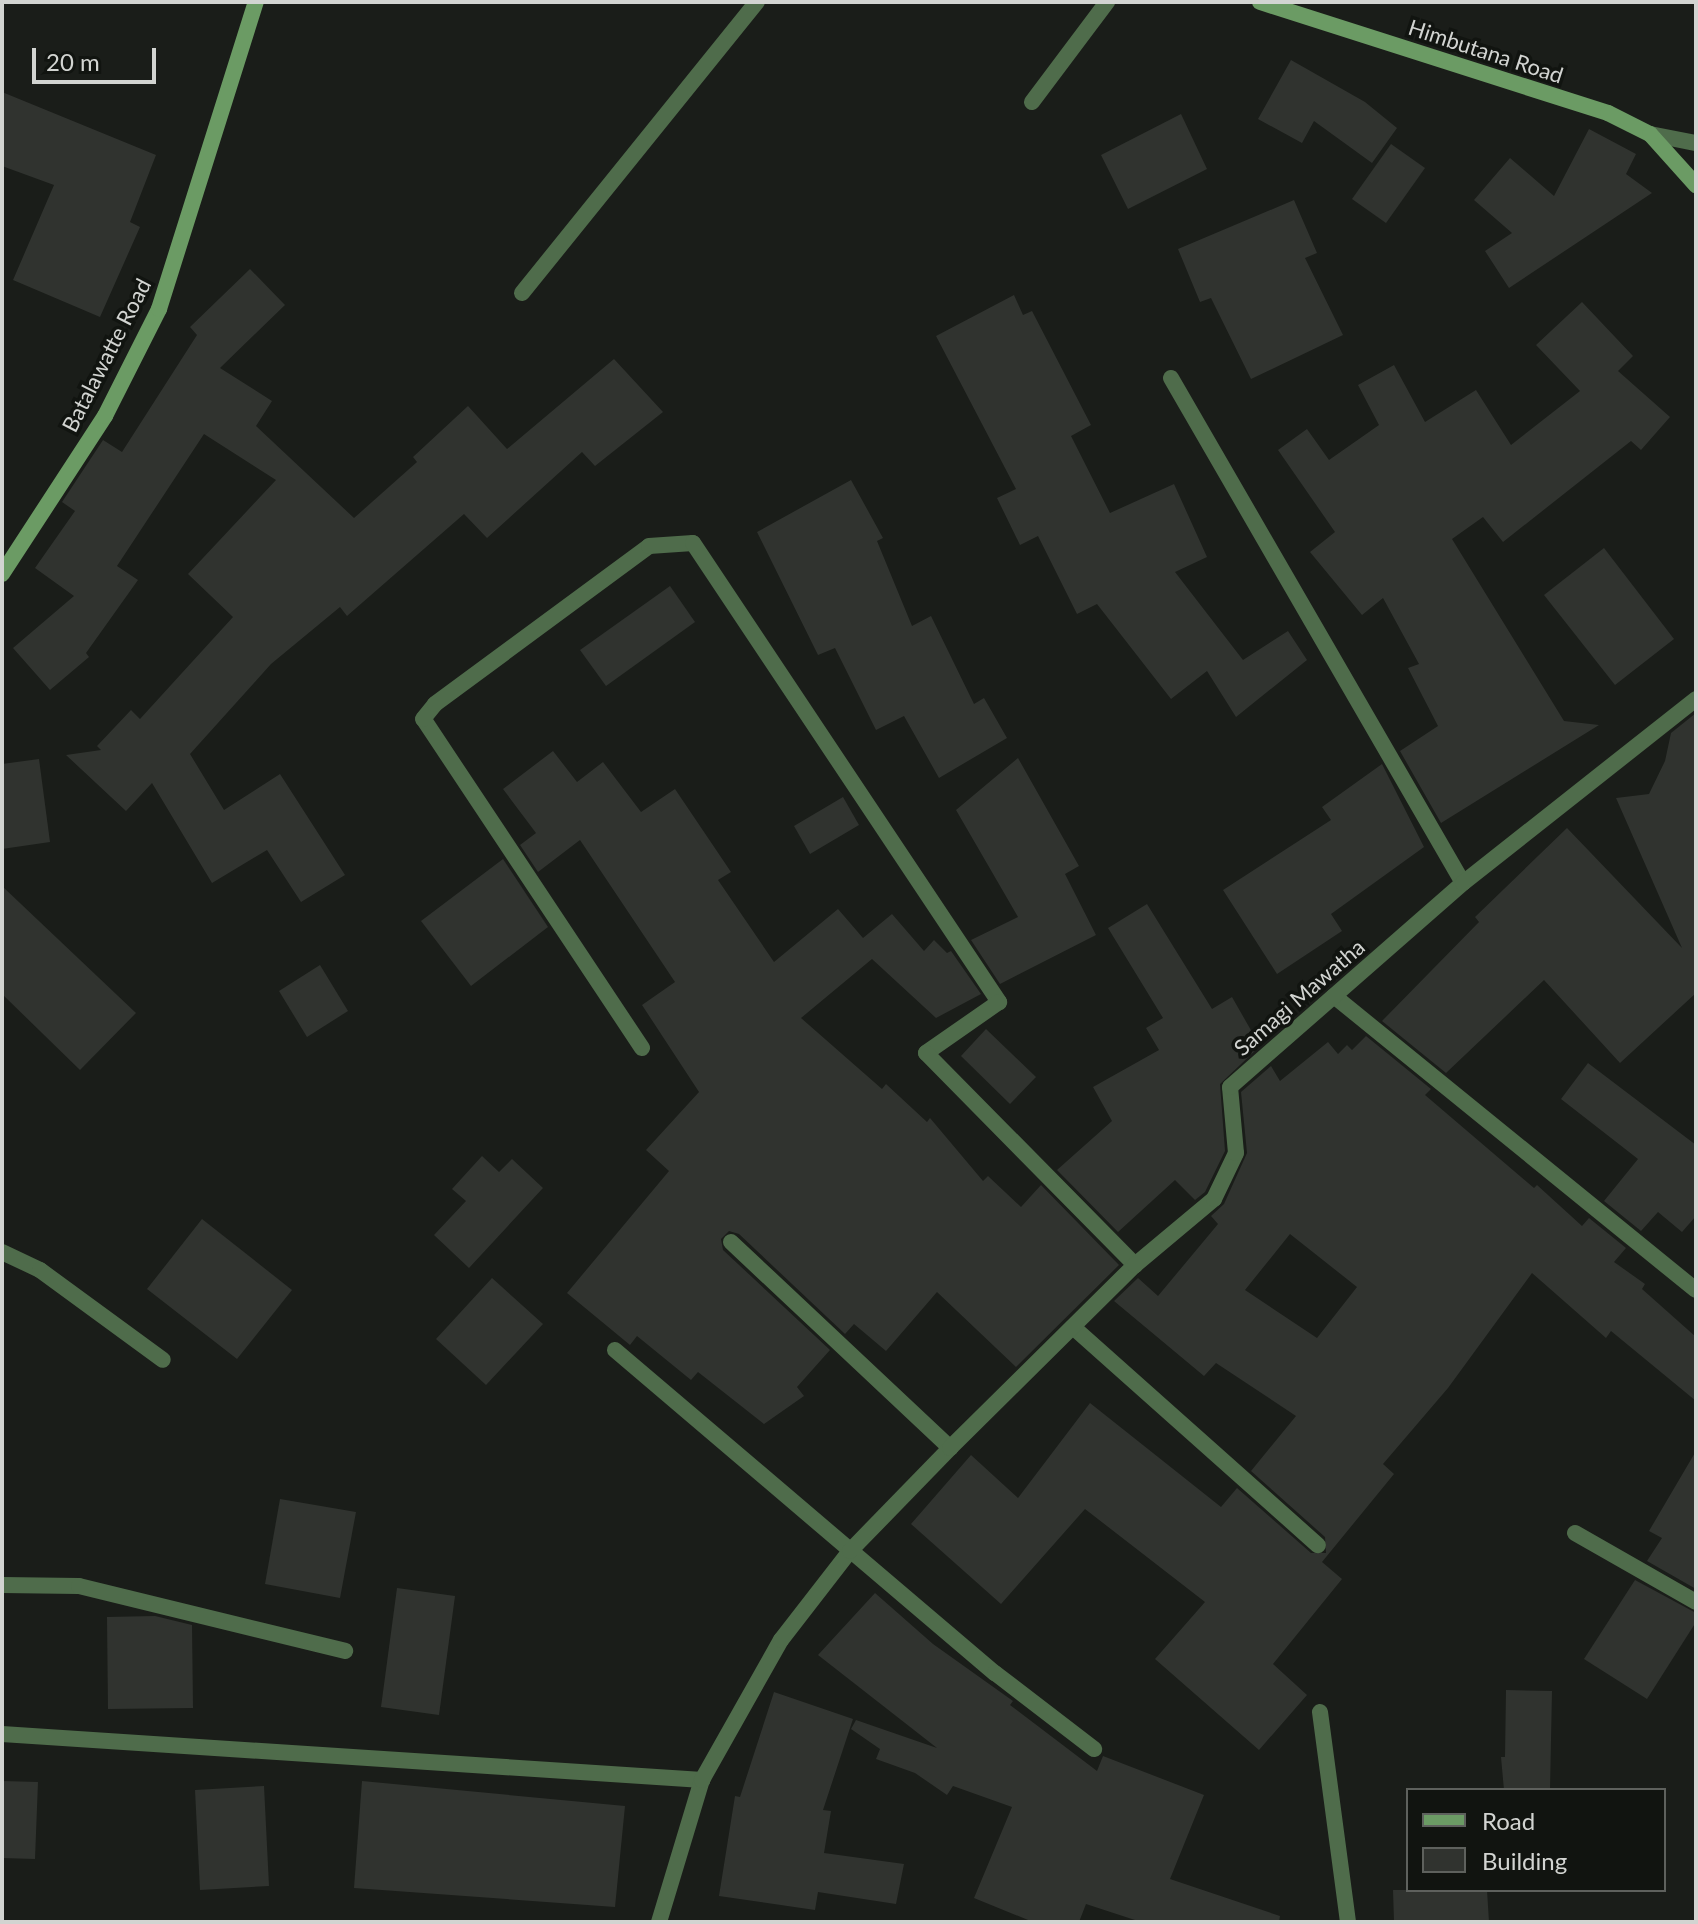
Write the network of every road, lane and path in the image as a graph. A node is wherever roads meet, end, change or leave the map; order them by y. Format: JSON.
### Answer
{"nodes":[{"id":1,"x":256,"y":2,"type":"edge"},
{"id":2,"x":757,"y":2,"type":"edge"},
{"id":3,"x":1107,"y":2,"type":"edge"},
{"id":4,"x":1260,"y":2,"type":"edge"},
{"id":5,"x":1032,"y":102,"type":"dead end"},
{"id":6,"x":1650,"y":134,"type":"junction"},
{"id":7,"x":1696,"y":143,"type":"edge"},
{"id":8,"x":1696,"y":185,"type":"edge"},
{"id":9,"x":522,"y":293,"type":"dead end"},
{"id":10,"x":1171,"y":378,"type":"dead end"},
{"id":11,"x":2,"y":574,"type":"edge"},
{"id":12,"x":1696,"y":699,"type":"edge"},
{"id":13,"x":1463,"y":883,"type":"junction"},
{"id":14,"x":1334,"y":996,"type":"junction"},
{"id":15,"x":642,"y":1048,"type":"dead end"},
{"id":16,"x":731,"y":1242,"type":"dead end"},
{"id":17,"x":2,"y":1252,"type":"edge"},
{"id":18,"x":1135,"y":1265,"type":"junction"},
{"id":19,"x":1696,"y":1290,"type":"edge"},
{"id":20,"x":1073,"y":1327,"type":"junction"},
{"id":21,"x":615,"y":1350,"type":"dead end"},
{"id":22,"x":163,"y":1360,"type":"dead end"},
{"id":23,"x":950,"y":1448,"type":"junction"},
{"id":24,"x":1575,"y":1533,"type":"dead end"},
{"id":25,"x":1318,"y":1545,"type":"dead end"},
{"id":26,"x":850,"y":1551,"type":"junction"},
{"id":27,"x":2,"y":1585,"type":"edge"},
{"id":28,"x":1696,"y":1602,"type":"edge"},
{"id":29,"x":345,"y":1651,"type":"dead end"},
{"id":30,"x":1320,"y":1712,"type":"dead end"},
{"id":31,"x":2,"y":1734,"type":"edge"},
{"id":32,"x":1094,"y":1749,"type":"dead end"},
{"id":33,"x":702,"y":1780,"type":"junction"},
{"id":34,"x":659,"y":1922,"type":"edge"},
{"id":35,"x":1348,"y":1922,"type":"edge"}],
"edges":[{"from":1,"to":11,"type":"street","name":"Batalawatte Road"},
{"from":2,"to":9,"type":"street"},
{"from":3,"to":5,"type":"street"},
{"from":4,"to":6,"type":"street","name":"Himbutana Road"},
{"from":6,"to":7,"type":"street"},
{"from":6,"to":8,"type":"street"},
{"from":10,"to":13,"type":"street"},
{"from":12,"to":13,"type":"street","name":"Samagi Mawatha"},
{"from":13,"to":14,"type":"street","name":"Samagi Mawatha"},
{"from":14,"to":18,"type":"street","name":"Samagi Mawatha"},
{"from":14,"to":19,"type":"street"},
{"from":15,"to":18,"type":"street"},
{"from":16,"to":23,"type":"street"},
{"from":17,"to":22,"type":"street"},
{"from":18,"to":20,"type":"street","name":"Samagi Mawatha"},
{"from":20,"to":23,"type":"street","name":"Samagi Mawatha"},
{"from":20,"to":25,"type":"street"},
{"from":21,"to":26,"type":"street"},
{"from":23,"to":26,"type":"street","name":"Samagi Mawatha"},
{"from":24,"to":28,"type":"street"},
{"from":26,"to":32,"type":"street"},
{"from":26,"to":33,"type":"street","name":"Samagi Mawatha"},
{"from":27,"to":29,"type":"street"},
{"from":30,"to":35,"type":"street"},
{"from":31,"to":33,"type":"street"},
{"from":33,"to":34,"type":"street","name":"Samagi Mawatha"}]}
